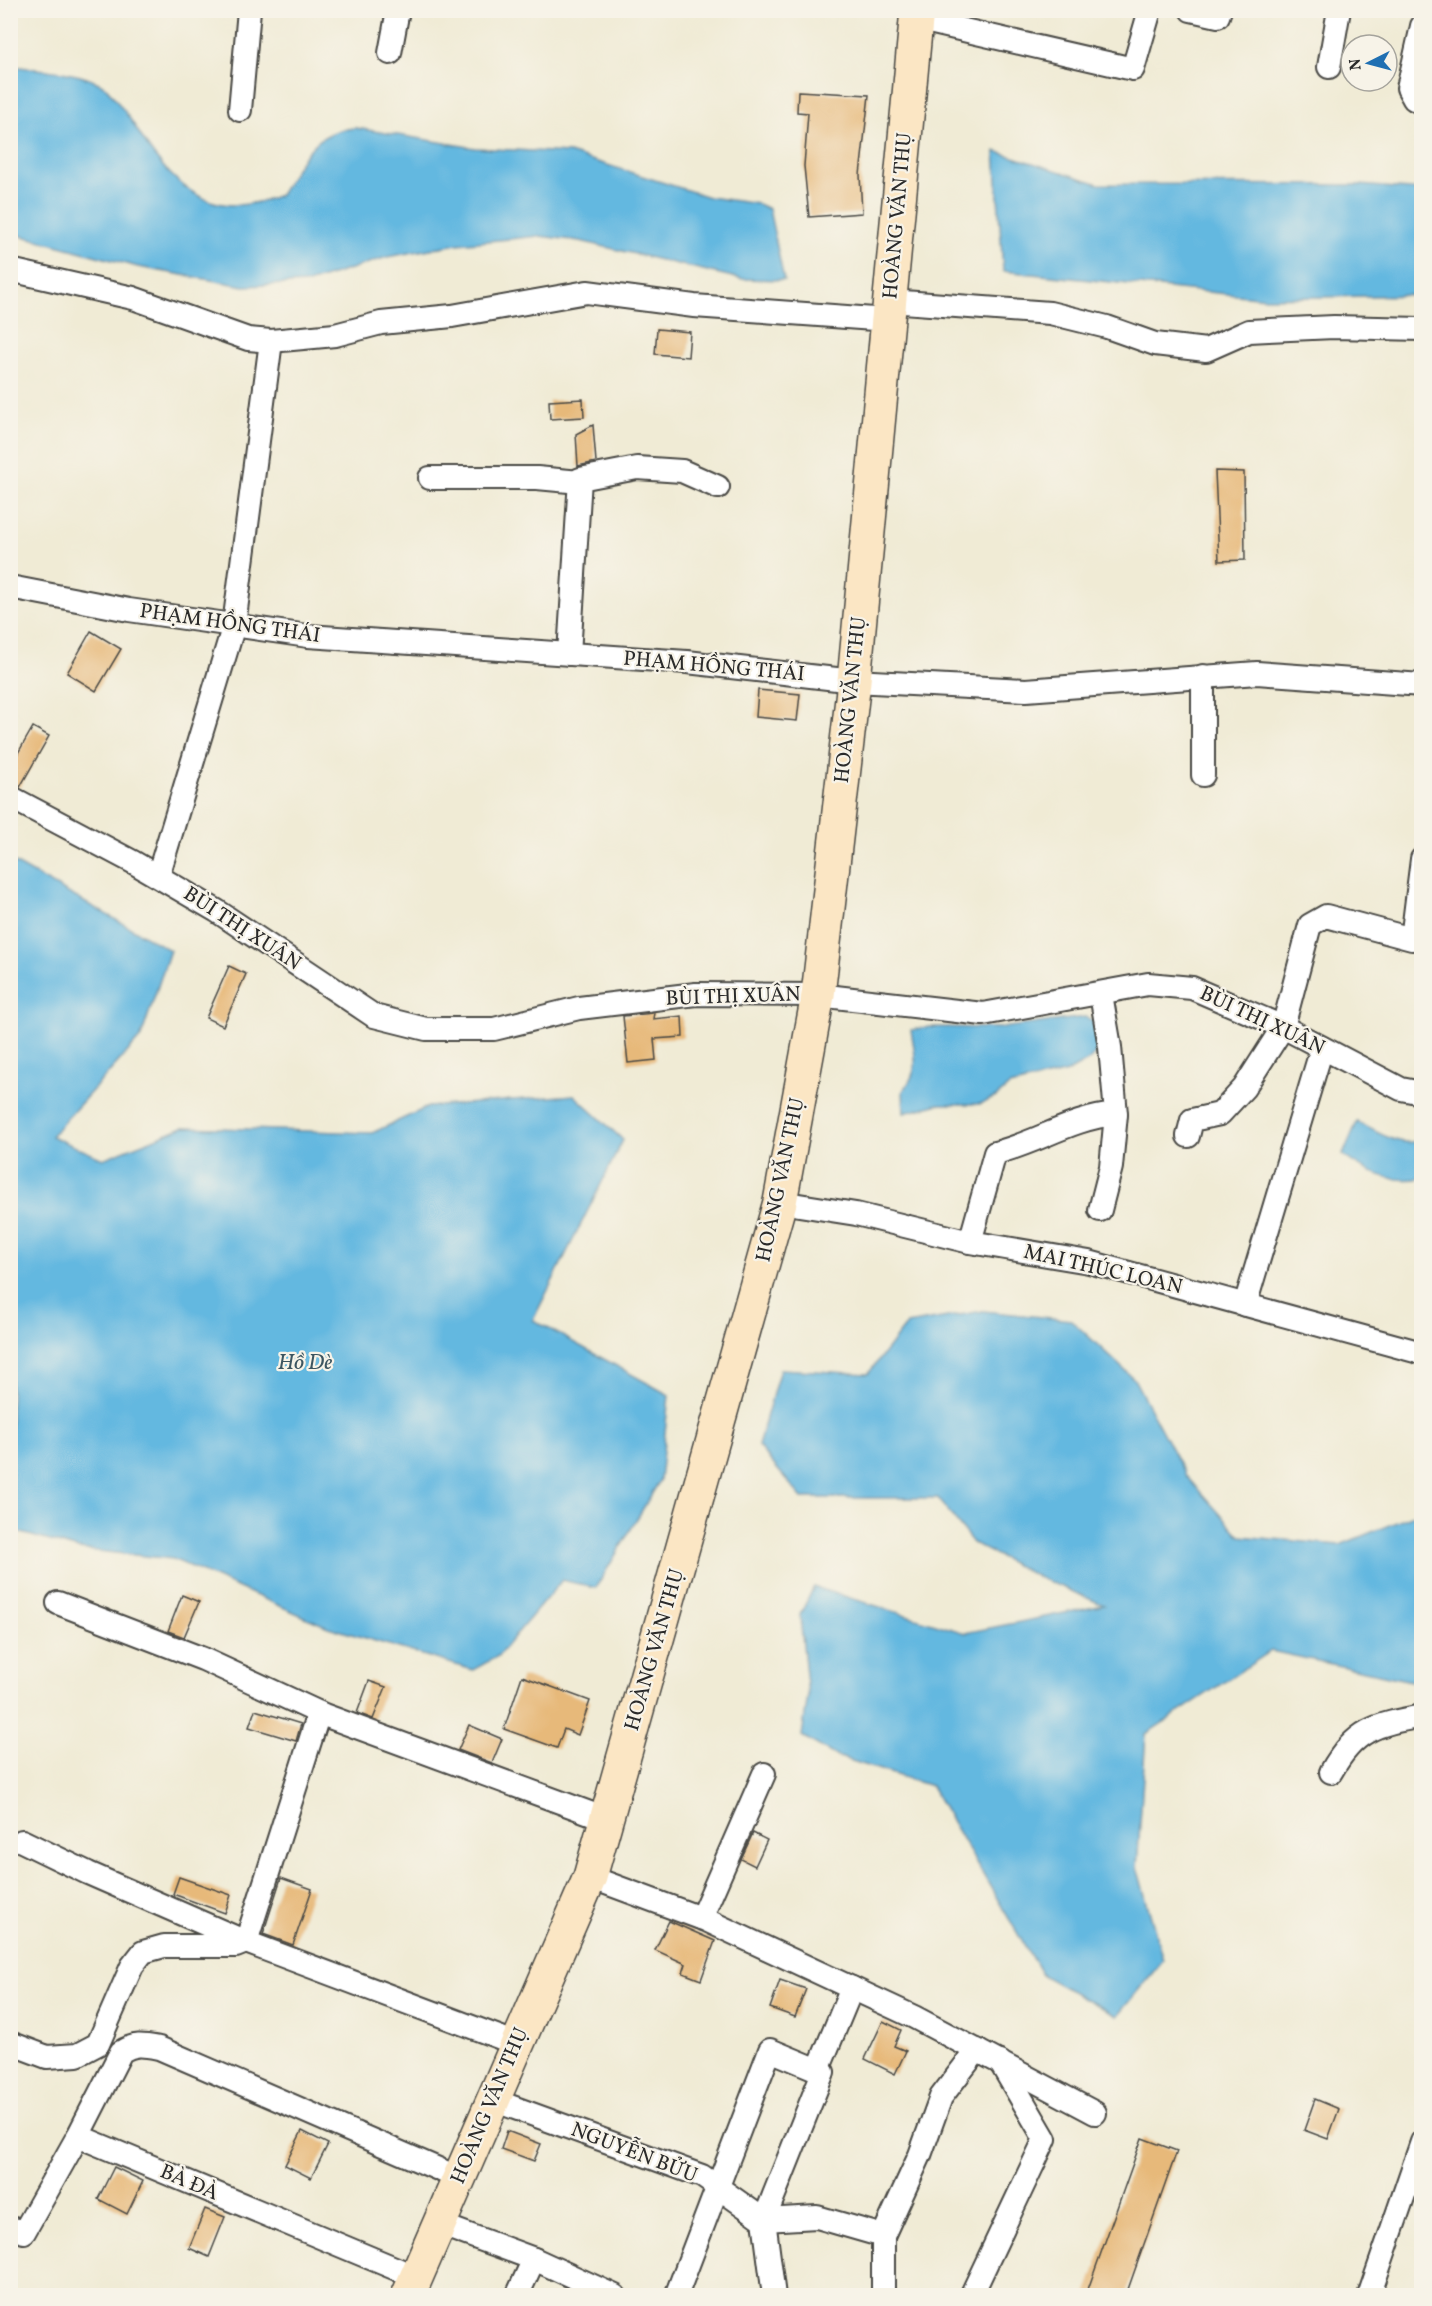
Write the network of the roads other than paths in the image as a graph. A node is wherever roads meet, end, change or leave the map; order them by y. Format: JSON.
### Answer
{"nodes":[{"id":1,"x":249,"y":10,"type":"edge"},
{"id":2,"x":398,"y":10,"type":"edge"},
{"id":3,"x":1150,"y":10,"type":"edge"},
{"id":4,"x":1191,"y":10,"type":"edge"},
{"id":5,"x":1220,"y":10,"type":"edge"},
{"id":6,"x":1339,"y":10,"type":"edge"},
{"id":7,"x":916,"y":15,"type":"edge"},
{"id":8,"x":1422,"y":26,"type":"edge"},
{"id":9,"x":390,"y":53,"type":"dead end"},
{"id":10,"x":1329,"y":67,"type":"dead end"},
{"id":11,"x":1422,"y":103,"type":"edge"},
{"id":12,"x":240,"y":110,"type":"dead end"},
{"id":13,"x":10,"y":270,"type":"edge"},
{"id":14,"x":889,"y":311,"type":"junction"},
{"id":15,"x":1422,"y":329,"type":"edge"},
{"id":16,"x":271,"y":341,"type":"junction"},
{"id":17,"x":430,"y":478,"type":"dead end"},
{"id":18,"x":580,"y":482,"type":"junction"},
{"id":19,"x":718,"y":487,"type":"dead end"},
{"id":20,"x":10,"y":587,"type":"edge"},
{"id":21,"x":234,"y":625,"type":"junction"},
{"id":22,"x":569,"y":654,"type":"junction"},
{"id":23,"x":1203,"y":676,"type":"junction"},
{"id":24,"x":855,"y":681,"type":"junction"},
{"id":25,"x":1422,"y":685,"type":"edge"},
{"id":26,"x":1203,"y":775,"type":"dead end"},
{"id":27,"x":10,"y":797,"type":"edge"},
{"id":28,"x":1422,"y":859,"type":"edge"},
{"id":29,"x":158,"y":876,"type":"junction"},
{"id":30,"x":1101,"y":994,"type":"junction"},
{"id":31,"x":818,"y":995,"type":"junction"},
{"id":32,"x":1283,"y":1027,"type":"junction"},
{"id":33,"x":1322,"y":1048,"type":"junction"},
{"id":34,"x":1422,"y":1093,"type":"edge"},
{"id":35,"x":1116,"y":1114,"type":"junction"},
{"id":36,"x":1188,"y":1137,"type":"dead end"},
{"id":37,"x":780,"y":1202,"type":"junction"},
{"id":38,"x":1100,"y":1210,"type":"dead end"},
{"id":39,"x":970,"y":1242,"type":"junction"},
{"id":40,"x":1245,"y":1305,"type":"junction"},
{"id":41,"x":1422,"y":1353,"type":"edge"},
{"id":42,"x":58,"y":1603,"type":"dead end"},
{"id":43,"x":319,"y":1713,"type":"junction"},
{"id":44,"x":1422,"y":1716,"type":"edge"},
{"id":45,"x":1331,"y":1772,"type":"dead end"},
{"id":46,"x":764,"y":1774,"type":"dead end"},
{"id":47,"x":606,"y":1819,"type":"junction"},
{"id":48,"x":22,"y":1841,"type":"dead end"},
{"id":49,"x":590,"y":1877,"type":"junction"},
{"id":50,"x":701,"y":1918,"type":"junction"},
{"id":51,"x":246,"y":1942,"type":"junction"},
{"id":52,"x":852,"y":1988,"type":"junction"},
{"id":53,"x":10,"y":2043,"type":"edge"},
{"id":54,"x":98,"y":2044,"type":"junction"},
{"id":55,"x":517,"y":2044,"type":"junction"},
{"id":56,"x":977,"y":2050,"type":"junction"},
{"id":57,"x":116,"y":2061,"type":"junction"},
{"id":58,"x":1000,"y":2062,"type":"junction"},
{"id":59,"x":820,"y":2071,"type":"junction"},
{"id":60,"x":493,"y":2100,"type":"junction"},
{"id":61,"x":1095,"y":2112,"type":"dead end"},
{"id":62,"x":78,"y":2136,"type":"junction"},
{"id":63,"x":1422,"y":2142,"type":"edge"},
{"id":64,"x":459,"y":2178,"type":"junction"},
{"id":65,"x":717,"y":2187,"type":"junction"},
{"id":66,"x":764,"y":2220,"type":"junction"},
{"id":67,"x":439,"y":2223,"type":"junction"},
{"id":68,"x":10,"y":2228,"type":"edge"},
{"id":69,"x":883,"y":2236,"type":"junction"},
{"id":70,"x":534,"y":2259,"type":"junction"},
{"id":71,"x":412,"y":2286,"type":"edge"},
{"id":72,"x":517,"y":2295,"type":"edge"},
{"id":73,"x":615,"y":2295,"type":"edge"},
{"id":74,"x":676,"y":2295,"type":"edge"},
{"id":75,"x":774,"y":2295,"type":"edge"},
{"id":76,"x":883,"y":2295,"type":"edge"},
{"id":77,"x":971,"y":2295,"type":"edge"},
{"id":78,"x":1369,"y":2295,"type":"edge"}],
"edges":[{"from":1,"to":12,"type":"street"},
{"from":2,"to":9,"type":"street"},
{"from":3,"to":7,"type":"street"},
{"from":4,"to":5,"type":"street"},
{"from":6,"to":10,"type":"street"},
{"from":7,"to":14,"type":"main road","name":"HOÀNG VĂN THỤ"},
{"from":8,"to":11,"type":"street"},
{"from":13,"to":16,"type":"street"},
{"from":14,"to":15,"type":"street"},
{"from":14,"to":16,"type":"street"},
{"from":14,"to":24,"type":"main road","name":"HOÀNG VĂN THỤ"},
{"from":16,"to":21,"type":"street"},
{"from":17,"to":18,"type":"street"},
{"from":18,"to":19,"type":"street"},
{"from":18,"to":22,"type":"street"},
{"from":20,"to":21,"type":"street","name":"PHẠM HỒNG THÁI"},
{"from":21,"to":22,"type":"street","name":"PHẠM HỒNG THÁI"},
{"from":21,"to":29,"type":"street"},
{"from":22,"to":24,"type":"street","name":"PHẠM HỒNG THÁI"},
{"from":23,"to":24,"type":"street","name":"PHẠM HỒNG THÁI"},
{"from":23,"to":25,"type":"street","name":"PHẠM HỒNG THÁI"},
{"from":23,"to":26,"type":"street"},
{"from":24,"to":31,"type":"main road","name":"HOÀNG VĂN THỤ"},
{"from":27,"to":29,"type":"street","name":"BÙI THỊ XUÂN"},
{"from":28,"to":32,"type":"street"},
{"from":29,"to":31,"type":"street","name":"BÙI THỊ XUÂN"},
{"from":30,"to":31,"type":"street","name":"BÙI THỊ XUÂN"},
{"from":30,"to":32,"type":"street","name":"BÙI THỊ XUÂN"},
{"from":30,"to":35,"type":"street"},
{"from":31,"to":37,"type":"main road","name":"HOÀNG VĂN THỤ"},
{"from":32,"to":33,"type":"street","name":"BÙI THỊ XUÂN"},
{"from":32,"to":36,"type":"street"},
{"from":33,"to":34,"type":"street","name":"BÙI THỊ XUÂN"},
{"from":33,"to":40,"type":"street"},
{"from":35,"to":38,"type":"street"},
{"from":35,"to":39,"type":"street"},
{"from":37,"to":39,"type":"street","name":"MAI THÚC LOAN"},
{"from":37,"to":47,"type":"main road","name":"HOÀNG VĂN THỤ"},
{"from":39,"to":40,"type":"street","name":"MAI THÚC LOAN"},
{"from":40,"to":41,"type":"street","name":"MAI THÚC LOAN"},
{"from":42,"to":43,"type":"street"},
{"from":43,"to":47,"type":"street"},
{"from":43,"to":51,"type":"street"},
{"from":44,"to":45,"type":"street"},
{"from":46,"to":50,"type":"street"},
{"from":47,"to":49,"type":"main road","name":"HOÀNG VĂN THỤ"},
{"from":48,"to":51,"type":"street"},
{"from":49,"to":50,"type":"street"},
{"from":49,"to":55,"type":"main road","name":"HOÀNG VĂN THỤ"},
{"from":50,"to":52,"type":"street"},
{"from":51,"to":54,"type":"street"},
{"from":51,"to":55,"type":"street"},
{"from":52,"to":56,"type":"street"},
{"from":52,"to":59,"type":"street"},
{"from":53,"to":54,"type":"street"},
{"from":54,"to":57,"type":"street"},
{"from":55,"to":60,"type":"main road","name":"HOÀNG VĂN THỤ"},
{"from":56,"to":58,"type":"street"},
{"from":56,"to":69,"type":"street"},
{"from":57,"to":62,"type":"street"},
{"from":57,"to":64,"type":"street"},
{"from":58,"to":61,"type":"street"},
{"from":58,"to":77,"type":"street"},
{"from":59,"to":65,"type":"street"},
{"from":59,"to":66,"type":"street"},
{"from":60,"to":64,"type":"main road","name":"HOÀNG VĂN THỤ"},
{"from":60,"to":65,"type":"street","name":"NGUYỄN BỬU"},
{"from":62,"to":68,"type":"street"},
{"from":62,"to":71,"type":"street","name":"BÀ ĐÀ"},
{"from":63,"to":78,"type":"street"},
{"from":64,"to":67,"type":"main road","name":"HOÀNG VĂN THỤ"},
{"from":65,"to":66,"type":"street","name":"NGUYỄN BỬU"},
{"from":65,"to":74,"type":"street"},
{"from":66,"to":69,"type":"street"},
{"from":66,"to":75,"type":"street"},
{"from":67,"to":70,"type":"street"},
{"from":67,"to":71,"type":"main road","name":"HOÀNG VĂN THỤ"},
{"from":69,"to":76,"type":"street"},
{"from":70,"to":72,"type":"street"},
{"from":70,"to":73,"type":"street"}]}
